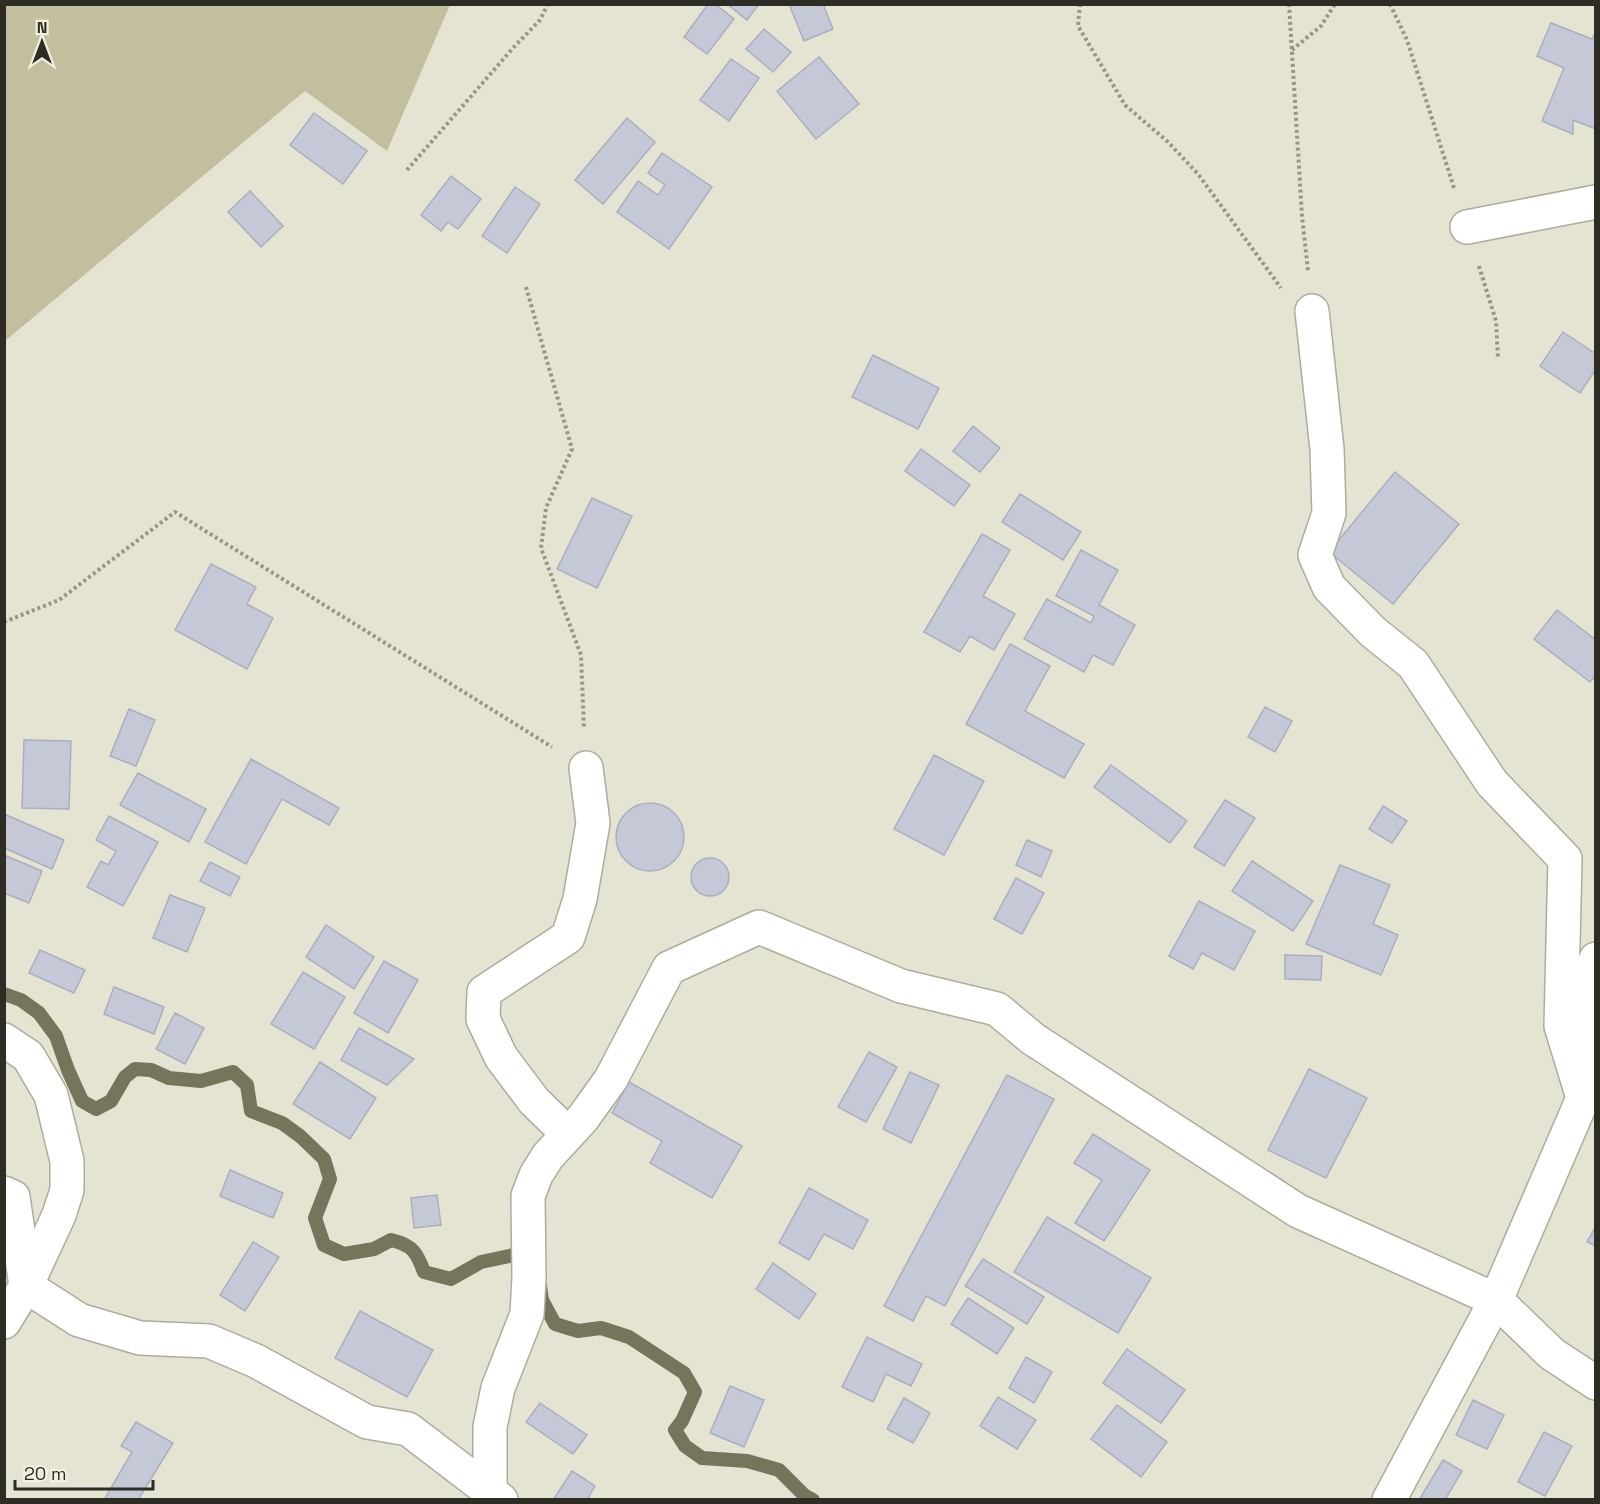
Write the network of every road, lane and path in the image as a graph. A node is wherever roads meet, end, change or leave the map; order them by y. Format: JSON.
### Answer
{"nodes":[{"id":1,"x":548,"y":4,"type":"edge"},
{"id":2,"x":1080,"y":4,"type":"edge"},
{"id":3,"x":1289,"y":4,"type":"edge"},
{"id":4,"x":1335,"y":4,"type":"edge"},
{"id":5,"x":1390,"y":4,"type":"edge"},
{"id":6,"x":1292,"y":51,"type":"junction"},
{"id":7,"x":407,"y":170,"type":"dead end"},
{"id":8,"x":1596,"y":202,"type":"edge"},
{"id":9,"x":1467,"y":227,"type":"junction"},
{"id":10,"x":526,"y":287,"type":"dead end"},
{"id":11,"x":1314,"y":322,"type":"junction"},
{"id":12,"x":1498,"y":359,"type":"dead end"},
{"id":13,"x":4,"y":622,"type":"edge"},
{"id":14,"x":586,"y":768,"type":"junction"},
{"id":15,"x":1596,"y":959,"type":"edge"},
{"id":16,"x":4,"y":1040,"type":"edge"},
{"id":17,"x":1583,"y":1098,"type":"junction"},
{"id":18,"x":568,"y":1134,"type":"junction"},
{"id":19,"x":4,"y":1193,"type":"edge"},
{"id":20,"x":26,"y":1286,"type":"junction"},
{"id":21,"x":1496,"y":1300,"type":"junction"},
{"id":22,"x":4,"y":1322,"type":"edge"},
{"id":23,"x":1596,"y":1383,"type":"edge"},
{"id":24,"x":496,"y":1495,"type":"edge"},
{"id":25,"x":1389,"y":1500,"type":"edge"}],
"edges":[{"from":1,"to":7,"type":"path"},
{"from":2,"to":11,"type":"path"},
{"from":3,"to":6,"type":"path"},
{"from":4,"to":6,"type":"path"},
{"from":5,"to":9,"type":"path"},
{"from":6,"to":11,"type":"path"},
{"from":8,"to":9,"type":"street"},
{"from":9,"to":12,"type":"path"},
{"from":10,"to":14,"type":"path"},
{"from":11,"to":17,"type":"street"},
{"from":13,"to":14,"type":"path"},
{"from":14,"to":18,"type":"street"},
{"from":15,"to":17,"type":"street"},
{"from":16,"to":20,"type":"street"},
{"from":17,"to":21,"type":"street"},
{"from":18,"to":21,"type":"street"},
{"from":18,"to":24,"type":"street"},
{"from":19,"to":20,"type":"street"},
{"from":20,"to":22,"type":"street"},
{"from":20,"to":24,"type":"street"},
{"from":21,"to":23,"type":"street"},
{"from":21,"to":25,"type":"street"}]}
